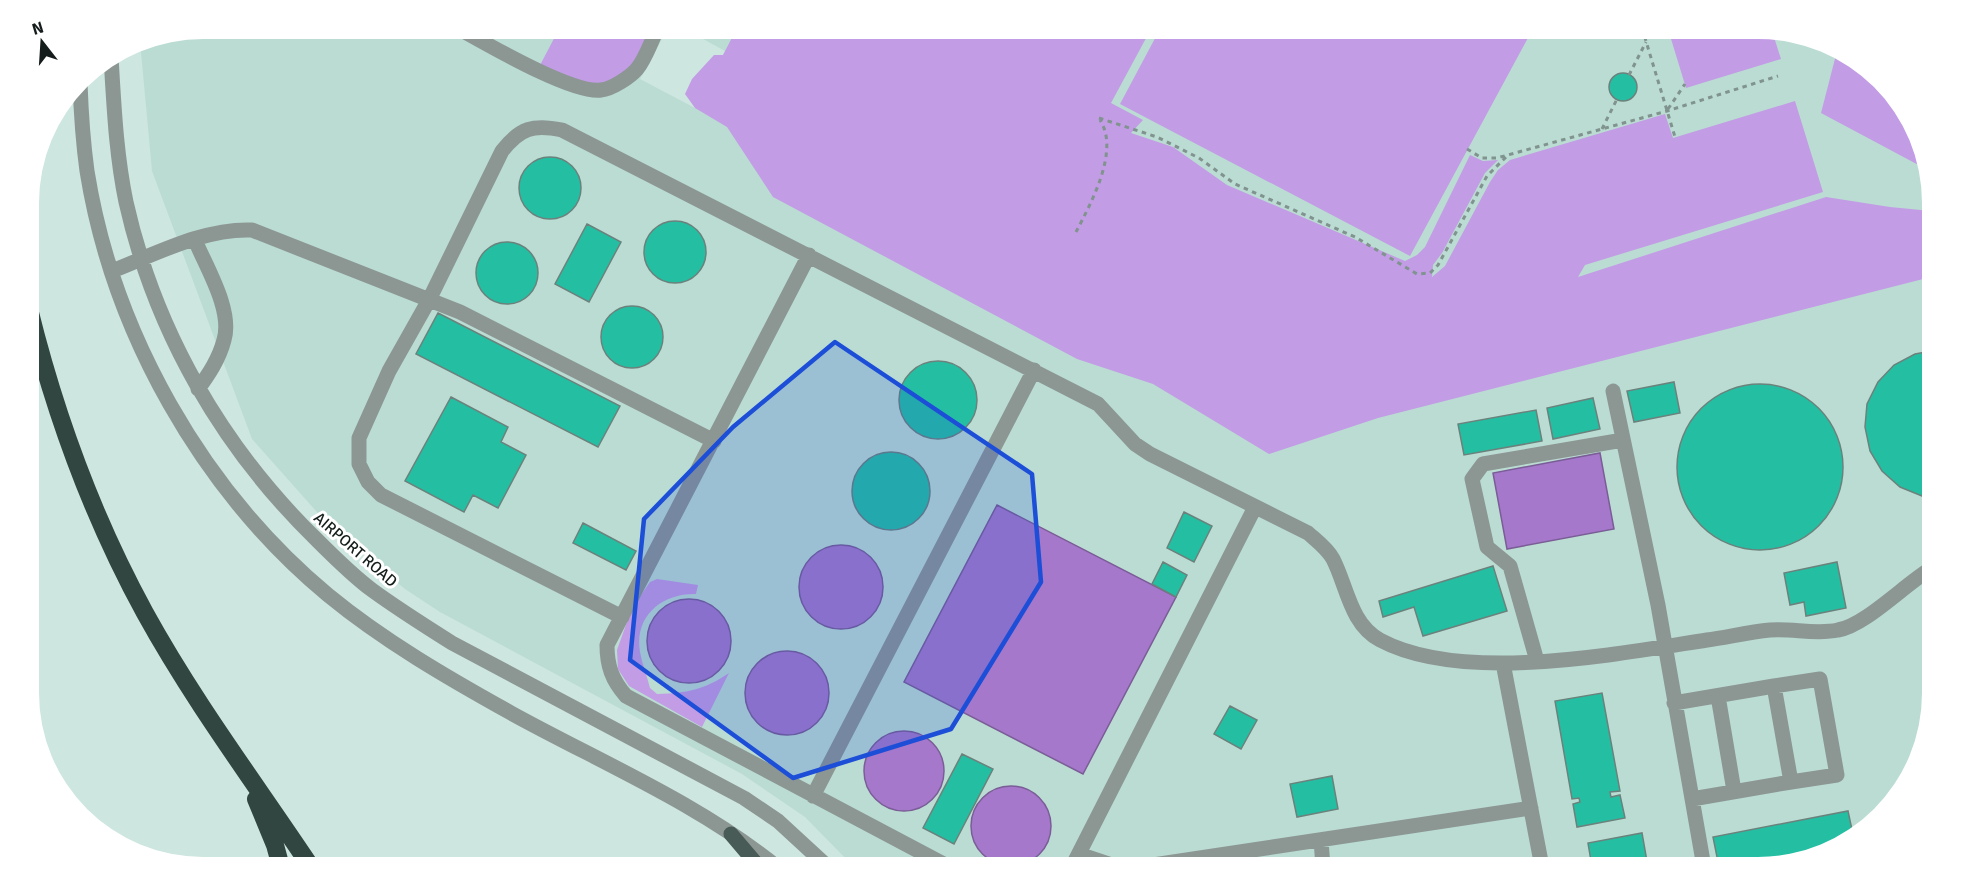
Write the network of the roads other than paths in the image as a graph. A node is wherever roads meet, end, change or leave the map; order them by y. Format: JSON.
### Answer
{"nodes":[{"id":1,"x":479,"y":39,"type":"edge"},
{"id":2,"x":652,"y":39,"type":"edge"},
{"id":3,"x":111,"y":67,"type":"edge"},
{"id":4,"x":81,"y":94,"type":"edge"},
{"id":5,"x":195,"y":240,"type":"junction"},
{"id":6,"x":809,"y":255,"type":"junction"},
{"id":7,"x":141,"y":260,"type":"junction"},
{"id":8,"x":112,"y":271,"type":"junction"},
{"id":9,"x":429,"y":300,"type":"junction"},
{"id":10,"x":39,"y":343,"type":"edge"},
{"id":11,"x":1034,"y":370,"type":"junction"},
{"id":12,"x":198,"y":389,"type":"junction"},
{"id":13,"x":1613,"y":391,"type":"dead end"},
{"id":14,"x":1623,"y":440,"type":"junction"},
{"id":15,"x":714,"y":441,"type":"junction"},
{"id":16,"x":1255,"y":507,"type":"junction"},
{"id":17,"x":1922,"y":575,"type":"edge"},
{"id":18,"x":622,"y":617,"type":"junction"},
{"id":19,"x":1664,"y":647,"type":"junction"},
{"id":20,"x":1537,"y":661,"type":"junction"},
{"id":21,"x":1503,"y":663,"type":"junction"},
{"id":22,"x":1774,"y":686,"type":"junction"},
{"id":23,"x":1718,"y":696,"type":"junction"},
{"id":24,"x":1674,"y":703,"type":"junction"},
{"id":25,"x":243,"y":769,"type":"junction"},
{"id":26,"x":1791,"y":782,"type":"junction"},
{"id":27,"x":1734,"y":791,"type":"junction"},
{"id":28,"x":813,"y":796,"type":"junction"},
{"id":29,"x":1692,"y":799,"type":"junction"},
{"id":30,"x":1531,"y":808,"type":"junction"},
{"id":31,"x":731,"y":834,"type":"junction"},
{"id":32,"x":1321,"y":840,"type":"junction"},
{"id":33,"x":279,"y":857,"type":"edge"},
{"id":34,"x":304,"y":857,"type":"edge"},
{"id":35,"x":751,"y":857,"type":"edge"},
{"id":36,"x":763,"y":857,"type":"edge"},
{"id":37,"x":817,"y":857,"type":"edge"},
{"id":38,"x":930,"y":857,"type":"edge"},
{"id":39,"x":1078,"y":857,"type":"edge"},
{"id":40,"x":1237,"y":857,"type":"edge"},
{"id":41,"x":1322,"y":857,"type":"edge"},
{"id":42,"x":1540,"y":857,"type":"edge"},
{"id":43,"x":1702,"y":857,"type":"edge"}],
"edges":[{"from":1,"to":2,"type":"street"},
{"from":3,"to":7,"type":"street","name":"AIRPORT ROAD"},
{"from":4,"to":8,"type":"street"},
{"from":5,"to":7,"type":"street"},
{"from":5,"to":9,"type":"street"},
{"from":5,"to":12,"type":"street"},
{"from":6,"to":9,"type":"street"},
{"from":6,"to":11,"type":"street"},
{"from":6,"to":15,"type":"street"},
{"from":7,"to":8,"type":"street"},
{"from":7,"to":12,"type":"street","name":"AIRPORT ROAD"},
{"from":8,"to":31,"type":"street"},
{"from":9,"to":15,"type":"street"},
{"from":9,"to":18,"type":"street"},
{"from":10,"to":25,"type":"highway"},
{"from":11,"to":16,"type":"street"},
{"from":11,"to":28,"type":"street"},
{"from":12,"to":37,"type":"street","name":"AIRPORT ROAD"},
{"from":13,"to":14,"type":"street"},
{"from":14,"to":19,"type":"street"},
{"from":14,"to":20,"type":"street"},
{"from":15,"to":18,"type":"street"},
{"from":16,"to":21,"type":"street"},
{"from":16,"to":39,"type":"street"},
{"from":17,"to":19,"type":"street"},
{"from":18,"to":28,"type":"street"},
{"from":19,"to":20,"type":"street"},
{"from":19,"to":24,"type":"street"},
{"from":20,"to":21,"type":"street"},
{"from":21,"to":30,"type":"street"},
{"from":22,"to":23,"type":"street"},
{"from":22,"to":26,"type":"street"},
{"from":22,"to":26,"type":"street"},
{"from":23,"to":24,"type":"street"},
{"from":23,"to":27,"type":"street"},
{"from":24,"to":29,"type":"street"},
{"from":25,"to":33,"type":"highway"},
{"from":25,"to":34,"type":"highway"},
{"from":26,"to":27,"type":"street"},
{"from":27,"to":29,"type":"street"},
{"from":28,"to":38,"type":"street"},
{"from":29,"to":43,"type":"street"},
{"from":30,"to":32,"type":"street"},
{"from":30,"to":42,"type":"street"},
{"from":31,"to":35,"type":"main road"},
{"from":31,"to":36,"type":"street"},
{"from":32,"to":40,"type":"street"},
{"from":32,"to":41,"type":"street"}]}
